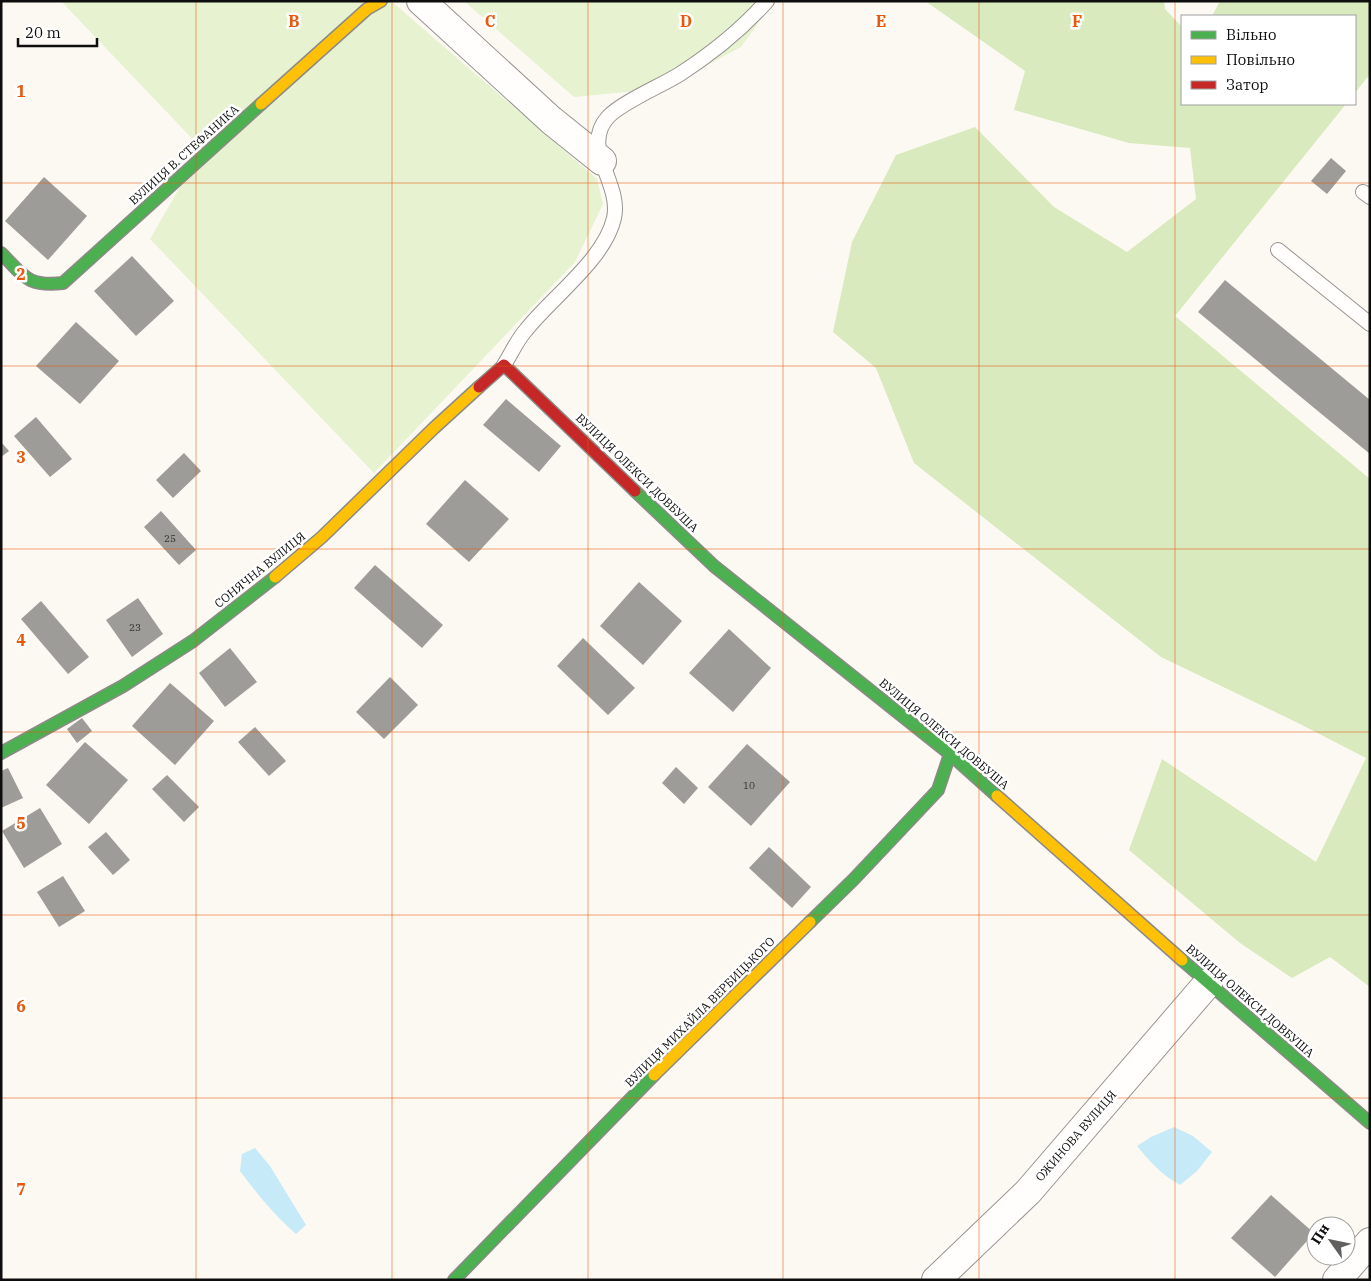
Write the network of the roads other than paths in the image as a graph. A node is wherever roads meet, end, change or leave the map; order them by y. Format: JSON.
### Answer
{"nodes":[{"id":1,"x":381,"y":1,"type":"edge"},
{"id":2,"x":421,"y":1,"type":"edge"},
{"id":3,"x":767,"y":1,"type":"edge"},
{"id":4,"x":602,"y":161,"type":"junction"},
{"id":5,"x":1278,"y":250,"type":"dead end"},
{"id":6,"x":1,"y":253,"type":"edge"},
{"id":7,"x":1370,"y":324,"type":"edge"},
{"id":8,"x":504,"y":365,"type":"junction"},
{"id":9,"x":1,"y":753,"type":"edge"},
{"id":10,"x":950,"y":754,"type":"junction"},
{"id":11,"x":1208,"y":983,"type":"junction"},
{"id":12,"x":1370,"y":1123,"type":"edge"},
{"id":13,"x":1370,"y":1242,"type":"edge"},
{"id":14,"x":454,"y":1280,"type":"edge"},
{"id":15,"x":936,"y":1280,"type":"edge"},
{"id":16,"x":1337,"y":1280,"type":"edge"}],
"edges":[{"from":1,"to":6,"type":"street","name":"ВУЛИЦЯ В. СТЕФАНИКА"},
{"from":2,"to":4,"type":"street"},
{"from":3,"to":4,"type":"lane"},
{"from":4,"to":8,"type":"lane"},
{"from":5,"to":7,"type":"lane"},
{"from":8,"to":9,"type":"street","name":"СОНЯЧНА ВУЛИЦЯ"},
{"from":8,"to":10,"type":"street","name":"ВУЛИЦЯ ОЛЕКСИ ДОВБУША"},
{"from":10,"to":11,"type":"street","name":"ВУЛИЦЯ ОЛЕКСИ ДОВБУША"},
{"from":10,"to":14,"type":"street","name":"ВУЛИЦЯ МИХАЙЛА ВЕРБИЦЬКОГО"},
{"from":11,"to":12,"type":"street","name":"ВУЛИЦЯ ОЛЕКСИ ДОВБУША"},
{"from":11,"to":15,"type":"street","name":"ОЖИНОВА ВУЛИЦЯ"},
{"from":13,"to":16,"type":"street"}]}
